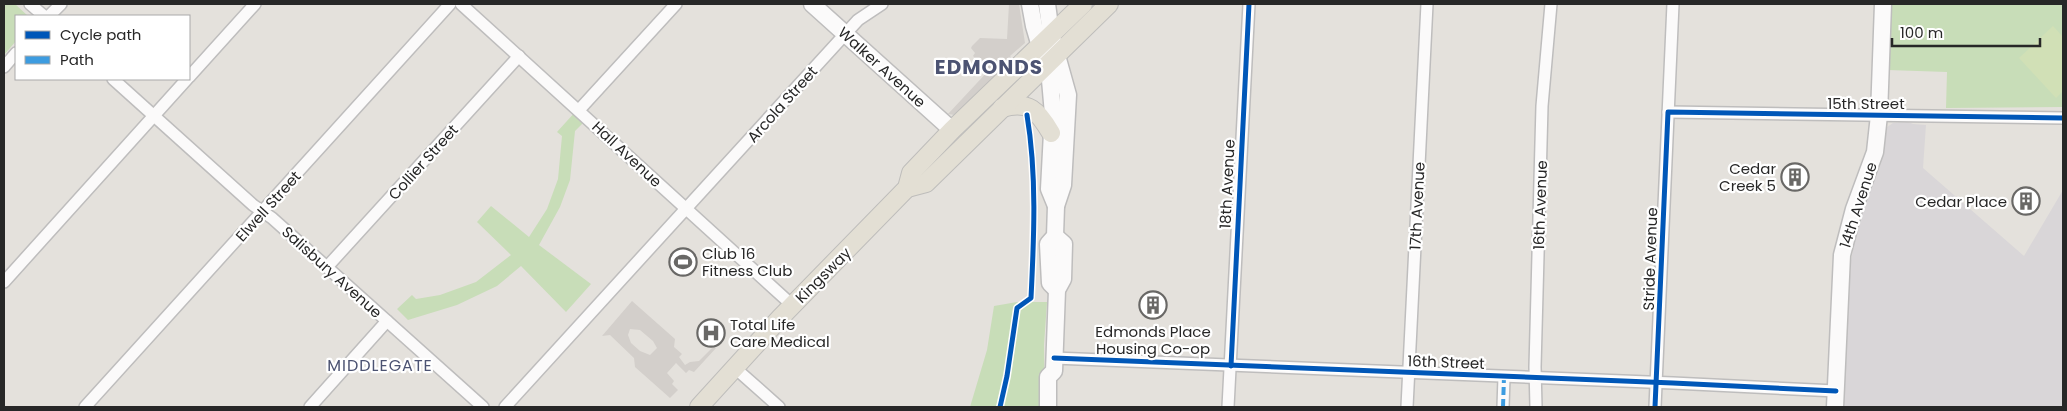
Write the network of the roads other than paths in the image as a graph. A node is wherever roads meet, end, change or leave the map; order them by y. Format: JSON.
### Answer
{"nodes":[{"id":1,"x":30,"y":4,"type":"edge"},
{"id":2,"x":60,"y":4,"type":"edge"},
{"id":3,"x":255,"y":4,"type":"edge"},
{"id":4,"x":450,"y":4,"type":"edge"},
{"id":5,"x":461,"y":4,"type":"edge"},
{"id":6,"x":676,"y":4,"type":"edge"},
{"id":7,"x":812,"y":4,"type":"edge"},
{"id":8,"x":882,"y":4,"type":"edge"},
{"id":9,"x":1030,"y":4,"type":"edge"},
{"id":10,"x":1046,"y":4,"type":"edge"},
{"id":11,"x":1083,"y":4,"type":"edge"},
{"id":12,"x":1109,"y":4,"type":"edge"},
{"id":13,"x":1249,"y":4,"type":"edge"},
{"id":14,"x":1427,"y":4,"type":"edge"},
{"id":15,"x":1551,"y":4,"type":"edge"},
{"id":16,"x":1673,"y":4,"type":"edge"},
{"id":17,"x":1883,"y":4,"type":"edge"},
{"id":18,"x":43,"y":15,"type":"edge"},
{"id":19,"x":50,"y":15,"type":"edge"},
{"id":20,"x":845,"y":34,"type":"junction"},
{"id":21,"x":1045,"y":40,"type":"junction"},
{"id":22,"x":15,"y":54,"type":"edge"},
{"id":23,"x":519,"y":56,"type":"junction"},
{"id":24,"x":1051,"y":60,"type":"junction"},
{"id":25,"x":4,"y":67,"type":"edge"},
{"id":26,"x":190,"y":76,"type":"edge"},
{"id":27,"x":114,"y":80,"type":"edge"},
{"id":28,"x":186,"y":80,"type":"edge"},
{"id":29,"x":1002,"y":108,"type":"junction"},
{"id":30,"x":579,"y":110,"type":"junction"},
{"id":31,"x":1668,"y":112,"type":"junction"},
{"id":32,"x":153,"y":116,"type":"junction"},
{"id":33,"x":1879,"y":116,"type":"junction"},
{"id":34,"x":2063,"y":118,"type":"edge"},
{"id":35,"x":952,"y":130,"type":"junction"},
{"id":36,"x":1051,"y":132,"type":"junction"},
{"id":37,"x":908,"y":188,"type":"junction"},
{"id":38,"x":1056,"y":206,"type":"junction"},
{"id":39,"x":686,"y":209,"type":"junction"},
{"id":40,"x":263,"y":211,"type":"junction"},
{"id":41,"x":327,"y":267,"type":"junction"},
{"id":42,"x":4,"y":282,"type":"edge"},
{"id":43,"x":792,"y":305,"type":"junction"},
{"id":44,"x":387,"y":321,"type":"junction"},
{"id":45,"x":1054,"y":364,"type":"junction"},
{"id":46,"x":1231,"y":366,"type":"junction"},
{"id":47,"x":735,"y":368,"type":"junction"},
{"id":48,"x":1408,"y":374,"type":"junction"},
{"id":49,"x":1504,"y":377,"type":"junction"},
{"id":50,"x":1536,"y":378,"type":"junction"},
{"id":51,"x":1656,"y":382,"type":"junction"},
{"id":52,"x":1836,"y":399,"type":"edge"},
{"id":53,"x":85,"y":407,"type":"edge"},
{"id":54,"x":310,"y":407,"type":"edge"},
{"id":55,"x":483,"y":407,"type":"edge"},
{"id":56,"x":505,"y":407,"type":"edge"},
{"id":57,"x":700,"y":407,"type":"edge"},
{"id":58,"x":779,"y":407,"type":"edge"},
{"id":59,"x":1048,"y":407,"type":"edge"},
{"id":60,"x":1058,"y":407,"type":"edge"},
{"id":61,"x":1228,"y":407,"type":"edge"},
{"id":62,"x":1407,"y":407,"type":"edge"},
{"id":63,"x":1503,"y":407,"type":"edge"},
{"id":64,"x":1536,"y":407,"type":"edge"},
{"id":65,"x":1655,"y":407,"type":"edge"}],
"edges":[{"from":1,"to":18,"type":"street"},
{"from":2,"to":19,"type":"street"},
{"from":3,"to":26,"type":"street"},
{"from":4,"to":40,"type":"street","name":"Elwell Street"},
{"from":5,"to":23,"type":"street","name":"Hall Avenue"},
{"from":6,"to":30,"type":"street"},
{"from":7,"to":20,"type":"street","name":"Walker Avenue"},
{"from":8,"to":20,"type":"street","name":"Arcola Street"},
{"from":9,"to":21,"type":"street"},
{"from":10,"to":21,"type":"street"},
{"from":11,"to":21,"type":"main road","name":"Kingsway"},
{"from":12,"to":24,"type":"main road","name":"Kingsway"},
{"from":13,"to":46,"type":"street","name":"18th Avenue"},
{"from":14,"to":48,"type":"street","name":"17th Avenue"},
{"from":15,"to":50,"type":"street","name":"16th Avenue"},
{"from":16,"to":31,"type":"street","name":"Stride Avenue"},
{"from":17,"to":33,"type":"street","name":"14th Avenue"},
{"from":20,"to":35,"type":"street","name":"Walker Avenue"},
{"from":20,"to":39,"type":"street","name":"Arcola Street"},
{"from":21,"to":24,"type":"street"},
{"from":21,"to":35,"type":"main road","name":"Kingsway"},
{"from":22,"to":25,"type":"street"},
{"from":23,"to":30,"type":"street","name":"Hall Avenue"},
{"from":23,"to":41,"type":"street","name":"Collier Street"},
{"from":24,"to":29,"type":"main road","name":"Kingsway"},
{"from":24,"to":36,"type":"street"},
{"from":24,"to":38,"type":"street"},
{"from":27,"to":32,"type":"street","name":"Salisbury Avenue"},
{"from":28,"to":32,"type":"street"},
{"from":29,"to":36,"type":"main road"},
{"from":29,"to":37,"type":"main road","name":"Kingsway"},
{"from":30,"to":39,"type":"street","name":"Hall Avenue"},
{"from":31,"to":33,"type":"street","name":"15th Street"},
{"from":31,"to":51,"type":"street","name":"Stride Avenue"},
{"from":32,"to":40,"type":"street","name":"Salisbury Avenue"},
{"from":32,"to":42,"type":"street"},
{"from":33,"to":34,"type":"street","name":"15th Street"},
{"from":33,"to":52,"type":"street","name":"14th Avenue"},
{"from":35,"to":37,"type":"main road","name":"Kingsway"},
{"from":36,"to":38,"type":"street"},
{"from":37,"to":43,"type":"main road","name":"Kingsway"},
{"from":38,"to":45,"type":"street"},
{"from":39,"to":43,"type":"street","name":"Hall Avenue"},
{"from":39,"to":56,"type":"street","name":"Arcola Street"},
{"from":40,"to":41,"type":"street","name":"Salisbury Avenue"},
{"from":40,"to":53,"type":"street","name":"Elwell Street"},
{"from":41,"to":44,"type":"street","name":"Salisbury Avenue"},
{"from":43,"to":47,"type":"main road","name":"Kingsway"},
{"from":44,"to":54,"type":"street"},
{"from":44,"to":55,"type":"street","name":"Salisbury Avenue"},
{"from":45,"to":46,"type":"street","name":"16th Street"},
{"from":45,"to":59,"type":"street"},
{"from":45,"to":60,"type":"street"},
{"from":46,"to":48,"type":"street","name":"16th Street"},
{"from":46,"to":61,"type":"street","name":"18th Avenue"},
{"from":47,"to":57,"type":"main road","name":"Kingsway"},
{"from":47,"to":58,"type":"street"},
{"from":48,"to":49,"type":"street","name":"16th Street"},
{"from":48,"to":62,"type":"street","name":"17th Avenue"},
{"from":49,"to":50,"type":"street","name":"16th Street"},
{"from":49,"to":63,"type":"street"},
{"from":50,"to":51,"type":"street","name":"16th Street"},
{"from":50,"to":64,"type":"street","name":"16th Avenue"},
{"from":51,"to":52,"type":"street","name":"16th Street"},
{"from":51,"to":65,"type":"street","name":"Stride Avenue"}]}
